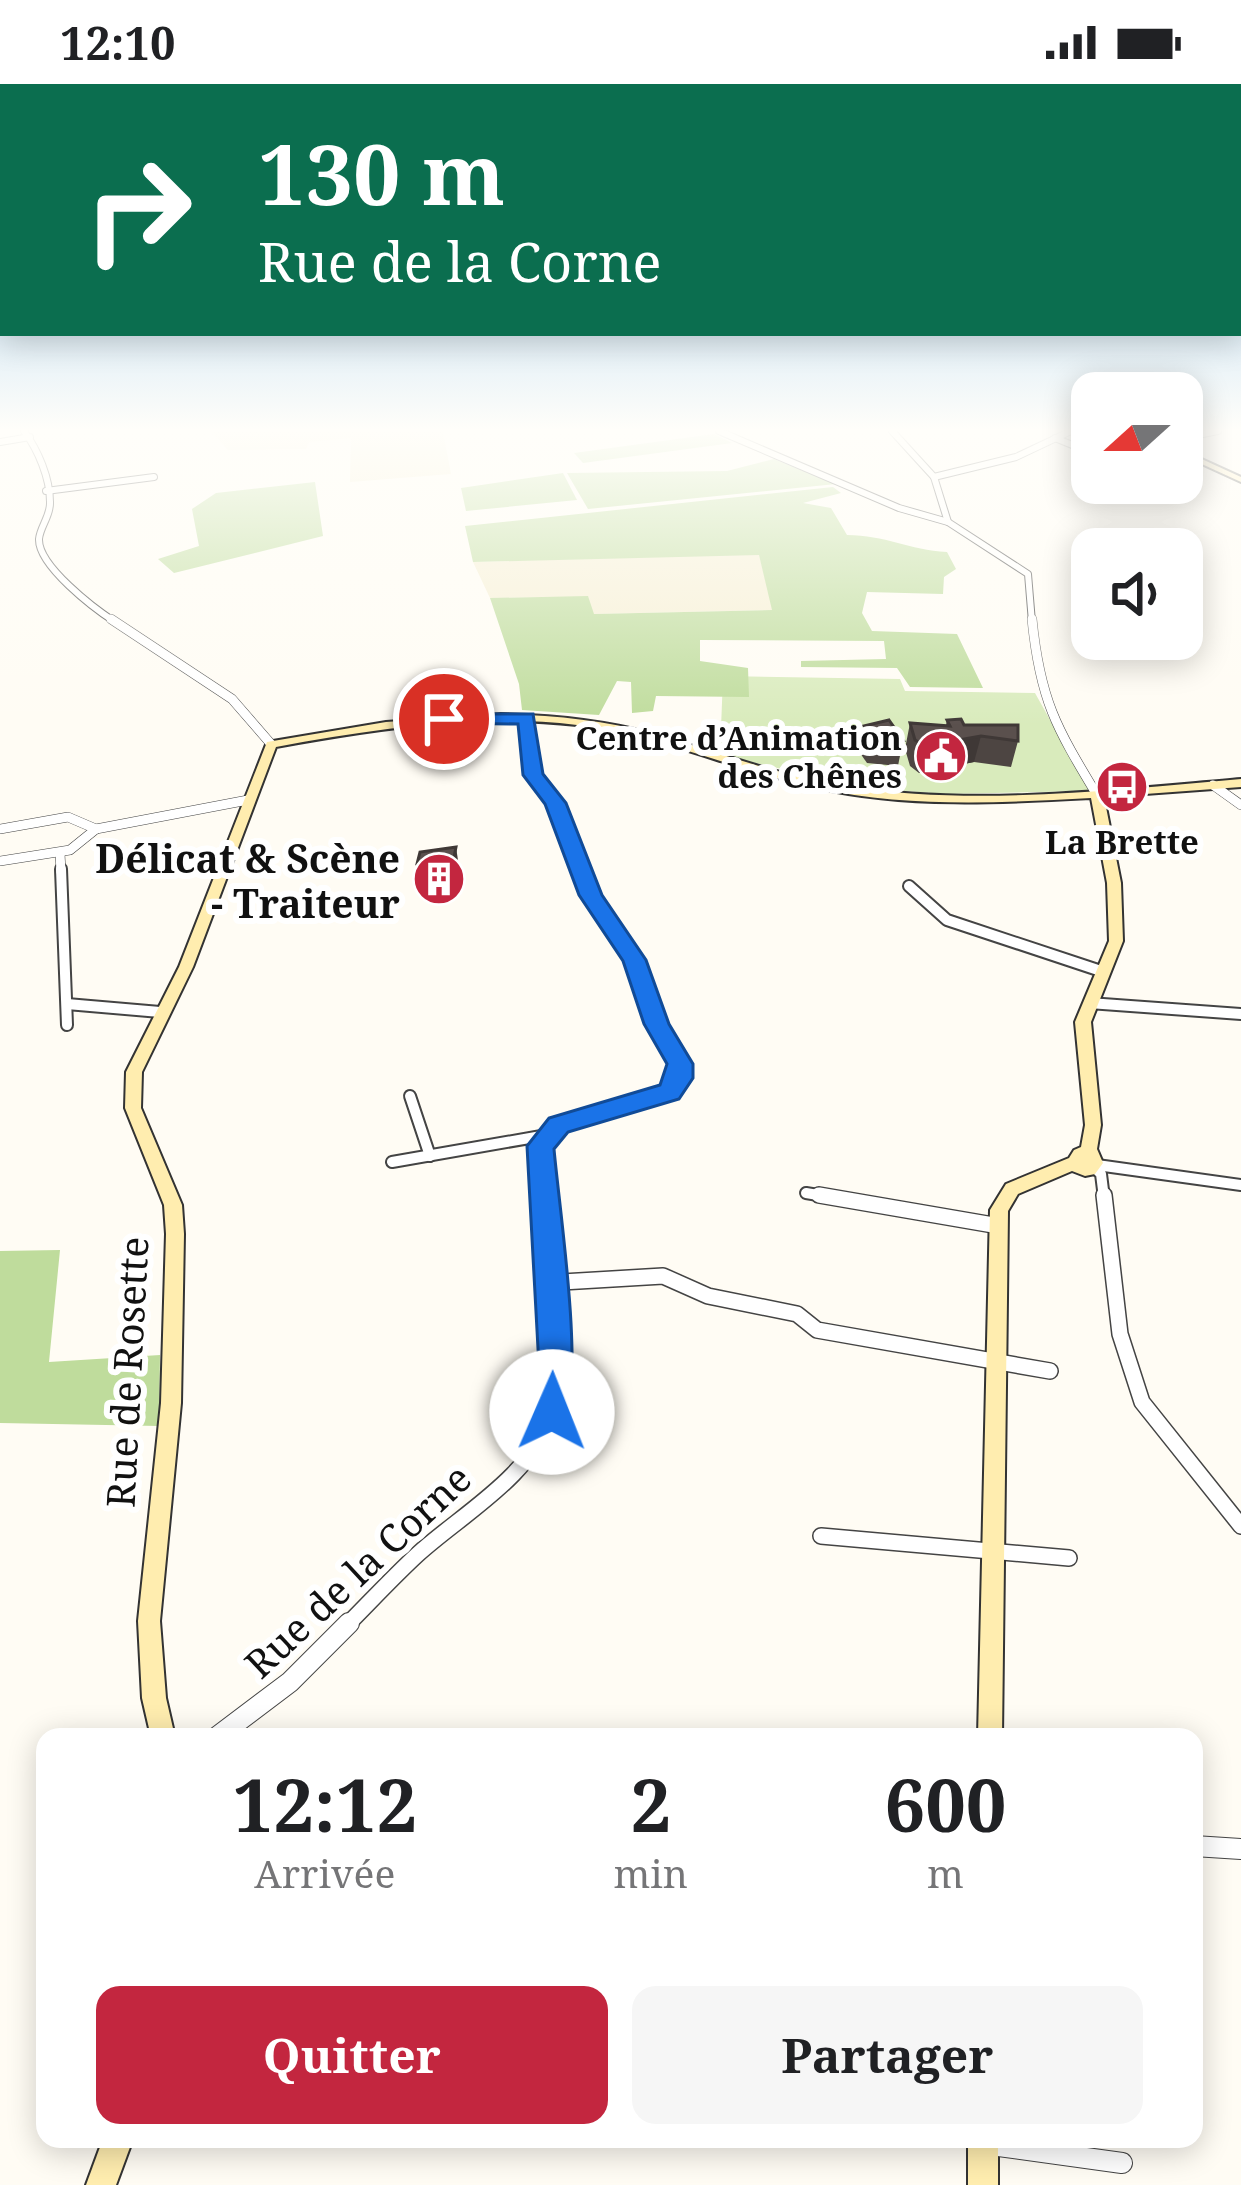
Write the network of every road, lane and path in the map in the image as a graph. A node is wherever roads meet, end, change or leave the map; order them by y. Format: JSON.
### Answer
{"nodes":[{"id":1,"x":44,"y":529,"type":"edge"},
{"id":2,"x":958,"y":529,"type":"edge"},
{"id":3,"x":526,"y":718,"type":"junction"},
{"id":4,"x":268,"y":746,"type":"junction"},
{"id":5,"x":1241,"y":783,"type":"edge"},
{"id":6,"x":1214,"y":785,"type":"junction"},
{"id":7,"x":1097,"y":794,"type":"junction"},
{"id":8,"x":248,"y":800,"type":"junction"},
{"id":9,"x":1241,"y":805,"type":"edge"},
{"id":10,"x":0,"y":829,"type":"edge"},
{"id":11,"x":96,"y":829,"type":"junction"},
{"id":12,"x":60,"y":853,"type":"junction"},
{"id":13,"x":0,"y":861,"type":"edge"},
{"id":14,"x":909,"y":886,"type":"dead end"},
{"id":15,"x":1104,"y":972,"type":"junction"},
{"id":16,"x":1089,"y":1003,"type":"junction"},
{"id":17,"x":67,"y":1004,"type":"junction"},
{"id":18,"x":160,"y":1012,"type":"junction"},
{"id":19,"x":1241,"y":1014,"type":"edge"},
{"id":20,"x":68,"y":1025,"type":"dead end"},
{"id":21,"x":410,"y":1096,"type":"dead end"},
{"id":22,"x":547,"y":1135,"type":"junction"},
{"id":23,"x":430,"y":1156,"type":"junction"},
{"id":24,"x":392,"y":1162,"type":"dead end"},
{"id":25,"x":1089,"y":1162,"type":"junction"},
{"id":26,"x":1241,"y":1185,"type":"edge"},
{"id":27,"x":806,"y":1193,"type":"dead end"},
{"id":28,"x":999,"y":1226,"type":"junction"},
{"id":29,"x":545,"y":1283,"type":"junction"},
{"id":30,"x":998,"y":1361,"type":"junction"},
{"id":31,"x":1051,"y":1371,"type":"dead end"},
{"id":32,"x":1241,"y":1526,"type":"edge"},
{"id":33,"x":821,"y":1536,"type":"dead end"},
{"id":34,"x":993,"y":1550,"type":"junction"},
{"id":35,"x":1069,"y":1558,"type":"dead end"},
{"id":36,"x":161,"y":1728,"type":"edge"},
{"id":37,"x":229,"y":1728,"type":"edge"},
{"id":38,"x":990,"y":1728,"type":"edge"},
{"id":39,"x":1203,"y":1847,"type":"edge"},
{"id":40,"x":1241,"y":1850,"type":"edge"},
{"id":41,"x":115,"y":2148,"type":"edge"},
{"id":42,"x":983,"y":2148,"type":"edge"},
{"id":43,"x":1023,"y":2148,"type":"edge"},
{"id":44,"x":1122,"y":2163,"type":"dead end"},
{"id":45,"x":101,"y":2185,"type":"edge"},
{"id":46,"x":983,"y":2185,"type":"edge"}],
"edges":[{"from":1,"to":4,"type":"street"},
{"from":2,"to":7,"type":"street"},
{"from":3,"to":4,"type":"street"},
{"from":3,"to":7,"type":"street"},
{"from":3,"to":22,"type":"street"},
{"from":4,"to":8,"type":"street","name":"Rue de Rosette"},
{"from":5,"to":6,"type":"street"},
{"from":6,"to":7,"type":"street"},
{"from":6,"to":9,"type":"street"},
{"from":7,"to":15,"type":"street"},
{"from":8,"to":11,"type":"street"},
{"from":8,"to":18,"type":"street","name":"Rue de Rosette"},
{"from":10,"to":11,"type":"street"},
{"from":11,"to":12,"type":"street"},
{"from":12,"to":13,"type":"street"},
{"from":12,"to":17,"type":"street"},
{"from":14,"to":15,"type":"street"},
{"from":15,"to":16,"type":"street"},
{"from":16,"to":19,"type":"street"},
{"from":16,"to":25,"type":"street"},
{"from":17,"to":18,"type":"street"},
{"from":17,"to":20,"type":"street"},
{"from":18,"to":36,"type":"street","name":"Rue de Rosette"},
{"from":21,"to":23,"type":"street"},
{"from":22,"to":23,"type":"street"},
{"from":22,"to":29,"type":"street","name":"Rue de la Corne"},
{"from":23,"to":24,"type":"street"},
{"from":25,"to":26,"type":"street"},
{"from":25,"to":28,"type":"street"},
{"from":25,"to":32,"type":"street"},
{"from":27,"to":28,"type":"street"},
{"from":28,"to":30,"type":"street"},
{"from":29,"to":30,"type":"street"},
{"from":29,"to":37,"type":"street","name":"Rue de la Corne"},
{"from":30,"to":31,"type":"street"},
{"from":30,"to":34,"type":"street"},
{"from":33,"to":34,"type":"street"},
{"from":34,"to":35,"type":"street"},
{"from":34,"to":38,"type":"street"},
{"from":39,"to":40,"type":"street"},
{"from":41,"to":45,"type":"street"},
{"from":42,"to":46,"type":"street"},
{"from":43,"to":44,"type":"street"}]}
